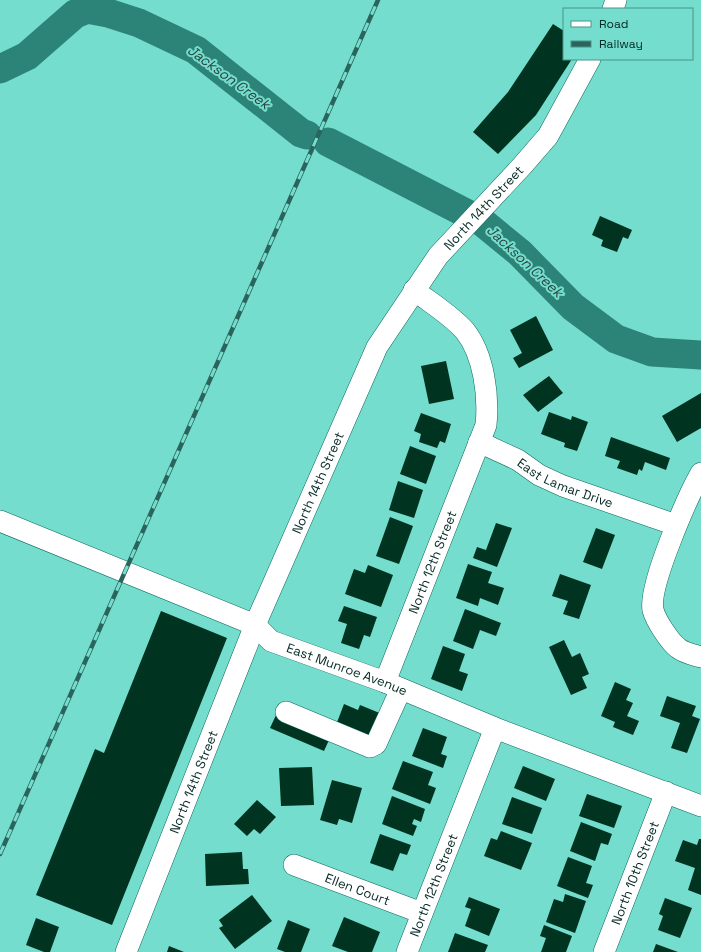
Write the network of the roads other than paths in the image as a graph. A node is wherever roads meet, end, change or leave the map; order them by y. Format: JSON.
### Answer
{"nodes":[{"id":1,"x":589,"y":60,"type":"edge"},
{"id":2,"x":414,"y":290,"type":"junction"},
{"id":3,"x":479,"y":442,"type":"junction"},
{"id":4,"x":701,"y":473,"type":"edge"},
{"id":5,"x":0,"y":521,"type":"edge"},
{"id":6,"x":676,"y":525,"type":"junction"},
{"id":7,"x":255,"y":625,"type":"junction"},
{"id":8,"x":701,"y":658,"type":"edge"},
{"id":9,"x":393,"y":686,"type":"junction"},
{"id":10,"x":286,"y":712,"type":"dead end"},
{"id":11,"x":495,"y":728,"type":"junction"},
{"id":12,"x":666,"y":792,"type":"junction"},
{"id":13,"x":701,"y":806,"type":"edge"},
{"id":14,"x":294,"y":865,"type":"dead end"},
{"id":15,"x":422,"y":913,"type":"junction"},
{"id":16,"x":126,"y":952,"type":"edge"},
{"id":17,"x":407,"y":952,"type":"edge"},
{"id":18,"x":604,"y":952,"type":"edge"}],
"edges":[{"from":1,"to":2,"type":"street","name":"North 14th Street"},
{"from":2,"to":3,"type":"street"},
{"from":2,"to":7,"type":"street","name":"North 14th Street"},
{"from":3,"to":6,"type":"street","name":"East Lamar Drive"},
{"from":3,"to":9,"type":"street","name":"North 12th Street"},
{"from":4,"to":6,"type":"street"},
{"from":5,"to":7,"type":"street","name":"East Munroe Avenue"},
{"from":6,"to":8,"type":"street"},
{"from":7,"to":9,"type":"street","name":"East Munroe Avenue"},
{"from":7,"to":16,"type":"street","name":"North 14th Street"},
{"from":9,"to":10,"type":"street","name":"North 12th Street"},
{"from":9,"to":11,"type":"street","name":"East Munroe Avenue"},
{"from":11,"to":12,"type":"street","name":"East Munroe Avenue"},
{"from":11,"to":15,"type":"street","name":"North 12th Street"},
{"from":12,"to":13,"type":"street","name":"East Munroe Avenue"},
{"from":12,"to":18,"type":"street","name":"North 10th Street"},
{"from":14,"to":15,"type":"street","name":"Ellen Court"},
{"from":15,"to":17,"type":"street","name":"North 12th Street"}]}
